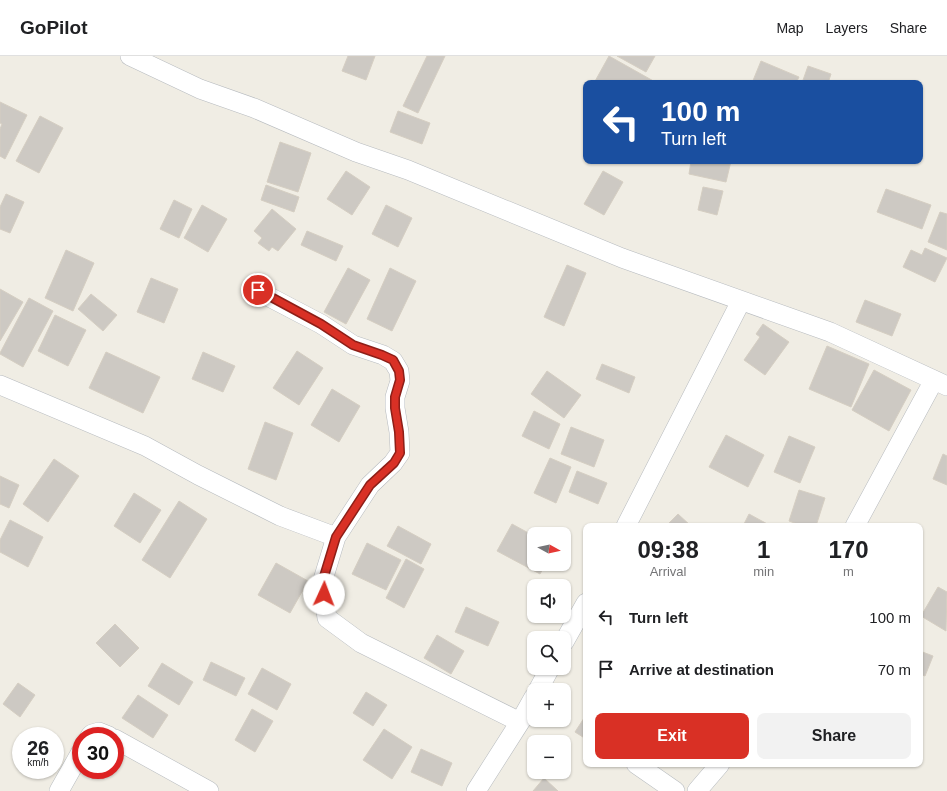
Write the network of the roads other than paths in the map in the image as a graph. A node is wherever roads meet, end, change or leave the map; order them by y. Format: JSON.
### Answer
{"nodes":[{"id":1,"x":130,"y":56,"type":"edge"},
{"id":2,"x":258,"y":290,"type":"dead end"},
{"id":3,"x":741,"y":301,"type":"junction"},
{"id":4,"x":940,"y":383,"type":"edge"},
{"id":5,"x":0,"y":384,"type":"edge"},
{"id":6,"x":628,"y":523,"type":"edge"},
{"id":7,"x":857,"y":523,"type":"edge"},
{"id":8,"x":336,"y":537,"type":"junction"},
{"id":9,"x":583,"y":608,"type":"edge"},
{"id":10,"x":570,"y":631,"type":"edge"},
{"id":11,"x":527,"y":710,"type":"edge"},
{"id":12,"x":520,"y":722,"type":"junction"},
{"id":13,"x":124,"y":744,"type":"edge"},
{"id":14,"x":640,"y":767,"type":"edge"},
{"id":15,"x":717,"y":767,"type":"edge"},
{"id":16,"x":72,"y":768,"type":"edge"},
{"id":17,"x":59,"y":791,"type":"edge"},
{"id":18,"x":209,"y":791,"type":"edge"},
{"id":19,"x":476,"y":791,"type":"edge"},
{"id":20,"x":675,"y":791,"type":"edge"},
{"id":21,"x":697,"y":791,"type":"edge"}],
"edges":[{"from":1,"to":3,"type":"street"},
{"from":2,"to":8,"type":"street"},
{"from":3,"to":4,"type":"street"},
{"from":3,"to":6,"type":"street"},
{"from":4,"to":7,"type":"street"},
{"from":5,"to":8,"type":"street"},
{"from":8,"to":12,"type":"street"},
{"from":9,"to":10,"type":"street"},
{"from":11,"to":12,"type":"street"},
{"from":12,"to":19,"type":"street"},
{"from":13,"to":18,"type":"street"},
{"from":14,"to":20,"type":"street"},
{"from":15,"to":21,"type":"street"},
{"from":16,"to":17,"type":"street"}]}
